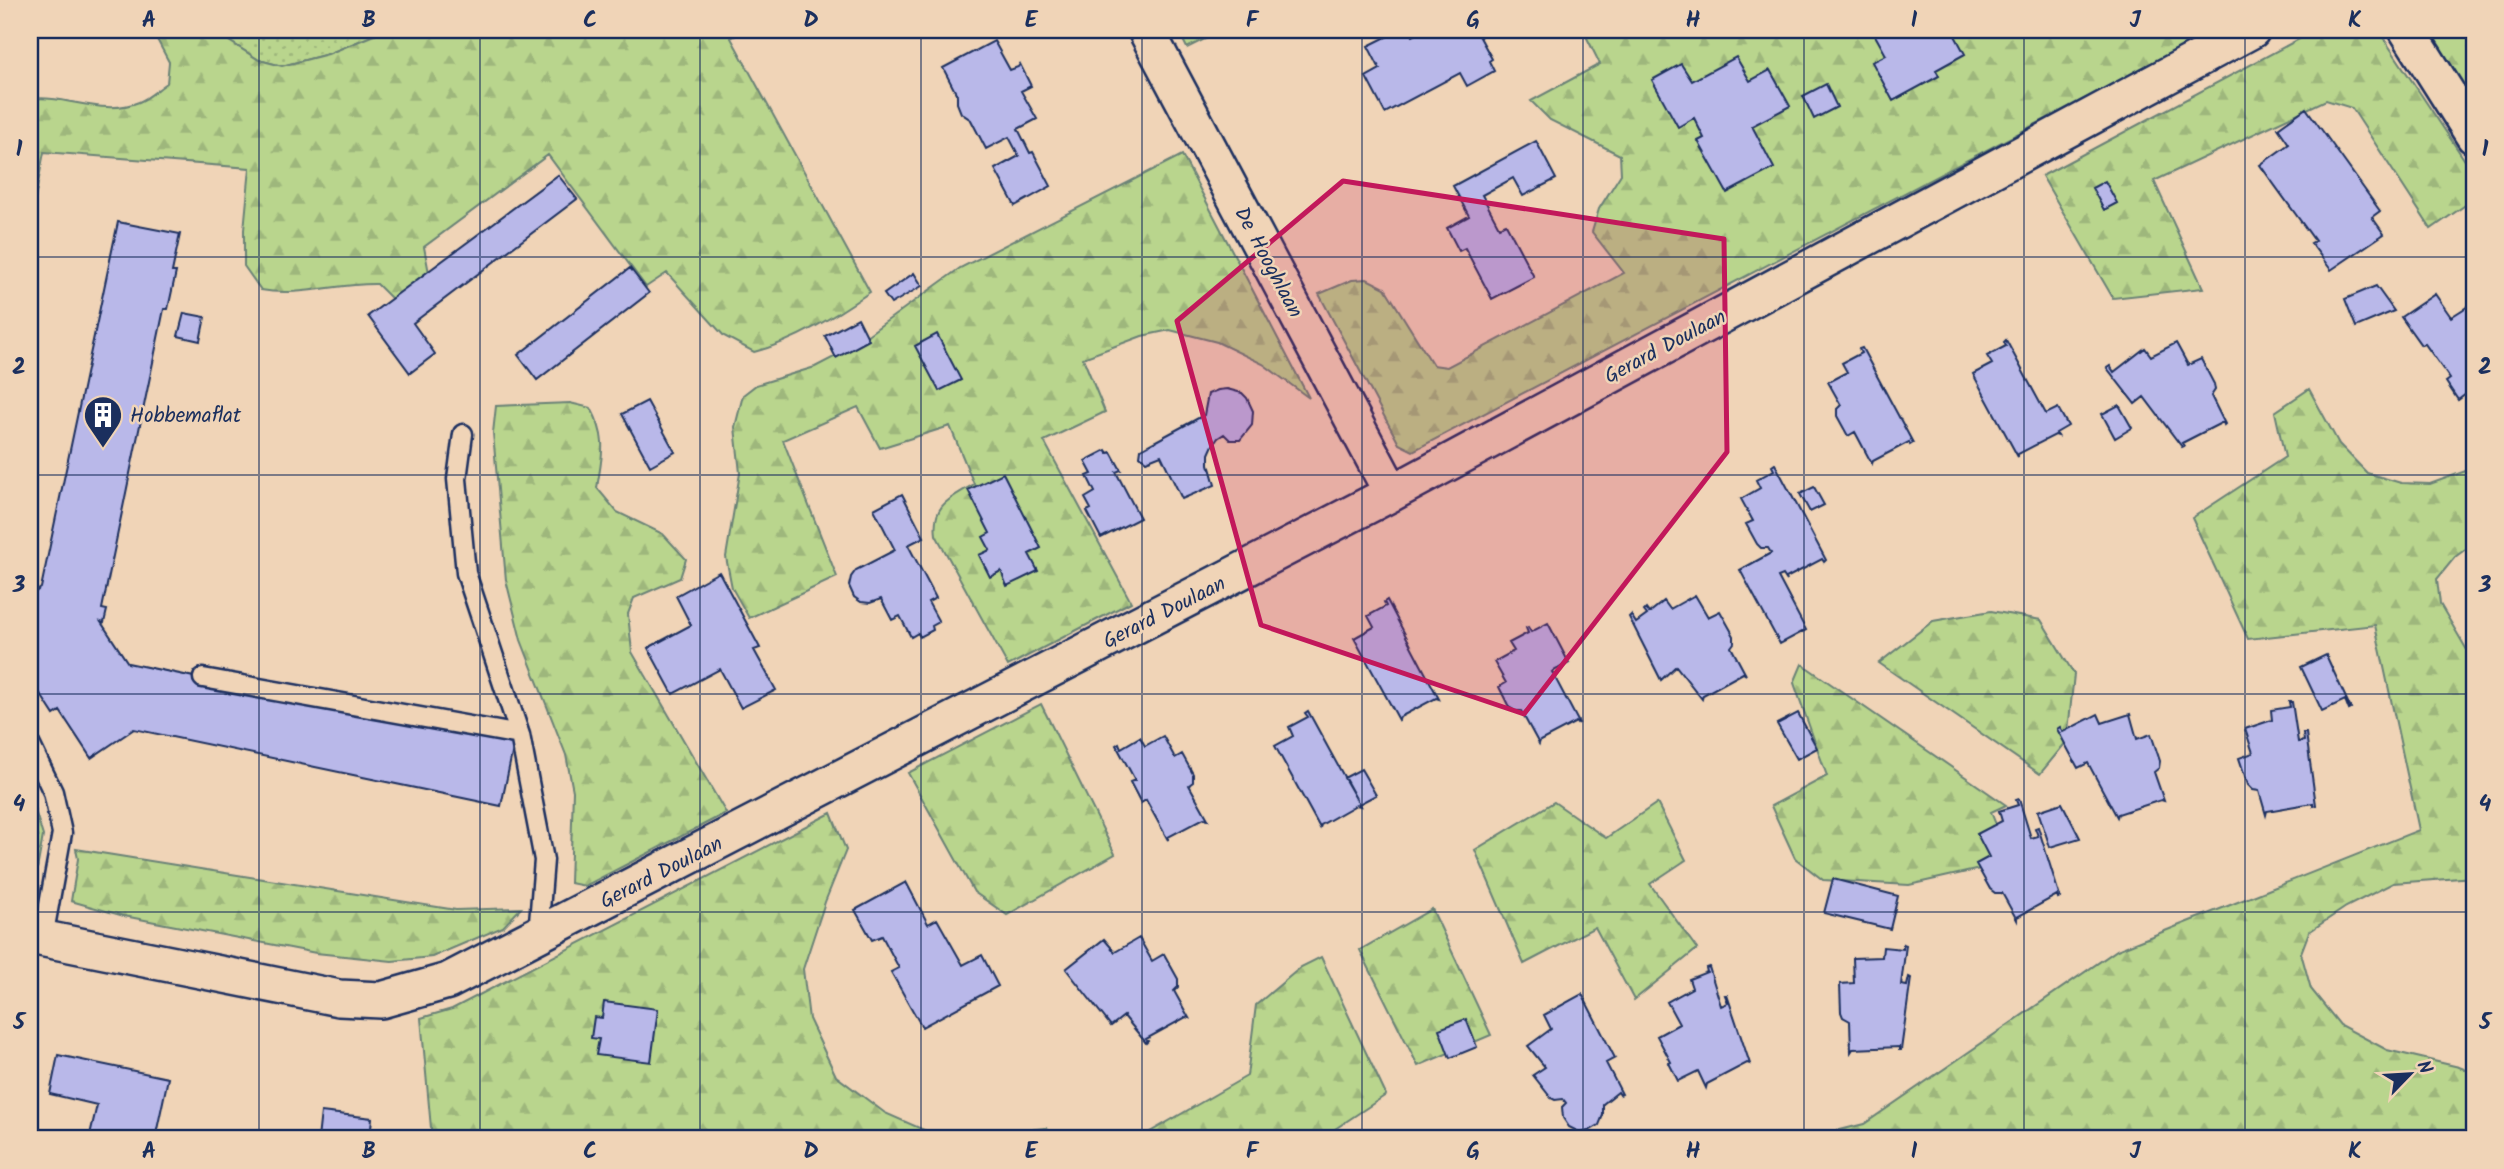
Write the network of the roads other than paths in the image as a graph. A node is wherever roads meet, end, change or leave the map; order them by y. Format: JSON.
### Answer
{"nodes":[{"id":1,"x":1146,"y":30,"type":"edge"},
{"id":2,"x":2252,"y":30,"type":"edge"},
{"id":3,"x":2407,"y":30,"type":"edge"},
{"id":4,"x":2474,"y":136,"type":"edge"},
{"id":5,"x":463,"y":434,"type":"dead end"},
{"id":6,"x":1392,"y":494,"type":"junction"},
{"id":7,"x":203,"y":678,"type":"dead end"},
{"id":8,"x":520,"y":735,"type":"junction"},
{"id":9,"x":30,"y":744,"type":"edge"},
{"id":10,"x":538,"y":936,"type":"junction"},
{"id":11,"x":36,"y":937,"type":"edge"}],
"edges":[{"from":1,"to":6,"type":"street","name":"De Hooghlaan"},
{"from":2,"to":6,"type":"street","name":"Gerard Doulaan"},
{"from":3,"to":4,"type":"street"},
{"from":5,"to":8,"type":"lane"},
{"from":6,"to":10,"type":"street","name":"Gerard Doulaan"},
{"from":7,"to":8,"type":"lane"},
{"from":8,"to":10,"type":"lane"},
{"from":9,"to":11,"type":"lane"},
{"from":10,"to":11,"type":"street","name":"Gerard Doulaan"}]}
